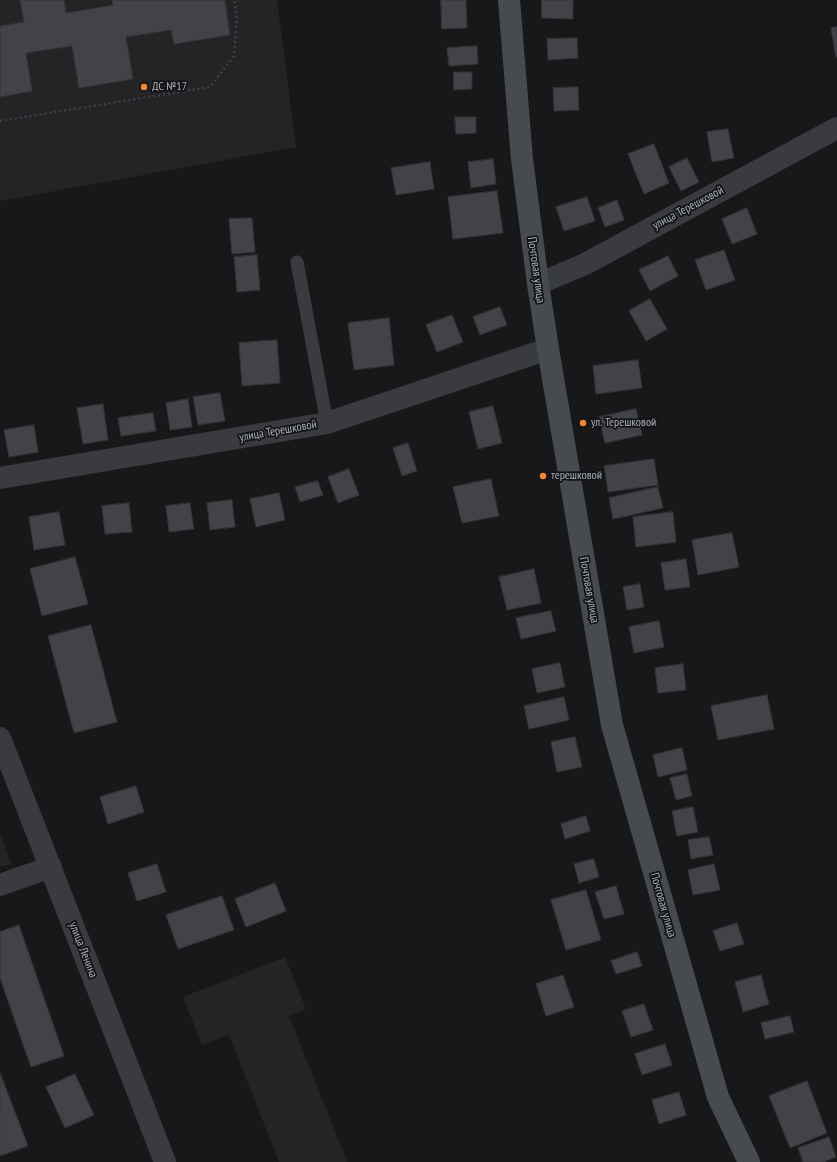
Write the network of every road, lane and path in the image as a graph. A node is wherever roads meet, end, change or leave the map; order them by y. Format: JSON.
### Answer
{"nodes":[{"id":1,"x":234,"y":0,"type":"edge"},
{"id":2,"x":509,"y":0,"type":"edge"},
{"id":3,"x":0,"y":121,"type":"edge"},
{"id":4,"x":837,"y":128,"type":"edge"},
{"id":5,"x":297,"y":262,"type":"dead end"},
{"id":6,"x":538,"y":284,"type":"junction"},
{"id":7,"x":548,"y":349,"type":"junction"},
{"id":8,"x":327,"y":423,"type":"junction"},
{"id":9,"x":0,"y":478,"type":"edge"},
{"id":10,"x":0,"y":738,"type":"edge"},
{"id":11,"x":51,"y":867,"type":"junction"},
{"id":12,"x":0,"y":885,"type":"edge"},
{"id":13,"x":165,"y":1162,"type":"edge"},
{"id":14,"x":749,"y":1162,"type":"edge"}],
"edges":[{"from":1,"to":3,"type":"path"},
{"from":2,"to":6,"type":"main road","name":"Почтовая улица"},
{"from":4,"to":6,"type":"street","name":"улица Терешковой"},
{"from":5,"to":8,"type":"lane"},
{"from":6,"to":7,"type":"main road","name":"Почтовая улица"},
{"from":7,"to":8,"type":"street","name":"улица Терешковой"},
{"from":7,"to":14,"type":"main road","name":"Почтовая улица"},
{"from":8,"to":9,"type":"street","name":"улица Терешковой"},
{"from":10,"to":11,"type":"street","name":"улица Ленина"},
{"from":11,"to":12,"type":"street"},
{"from":11,"to":13,"type":"street","name":"улица Ленина"}]}
